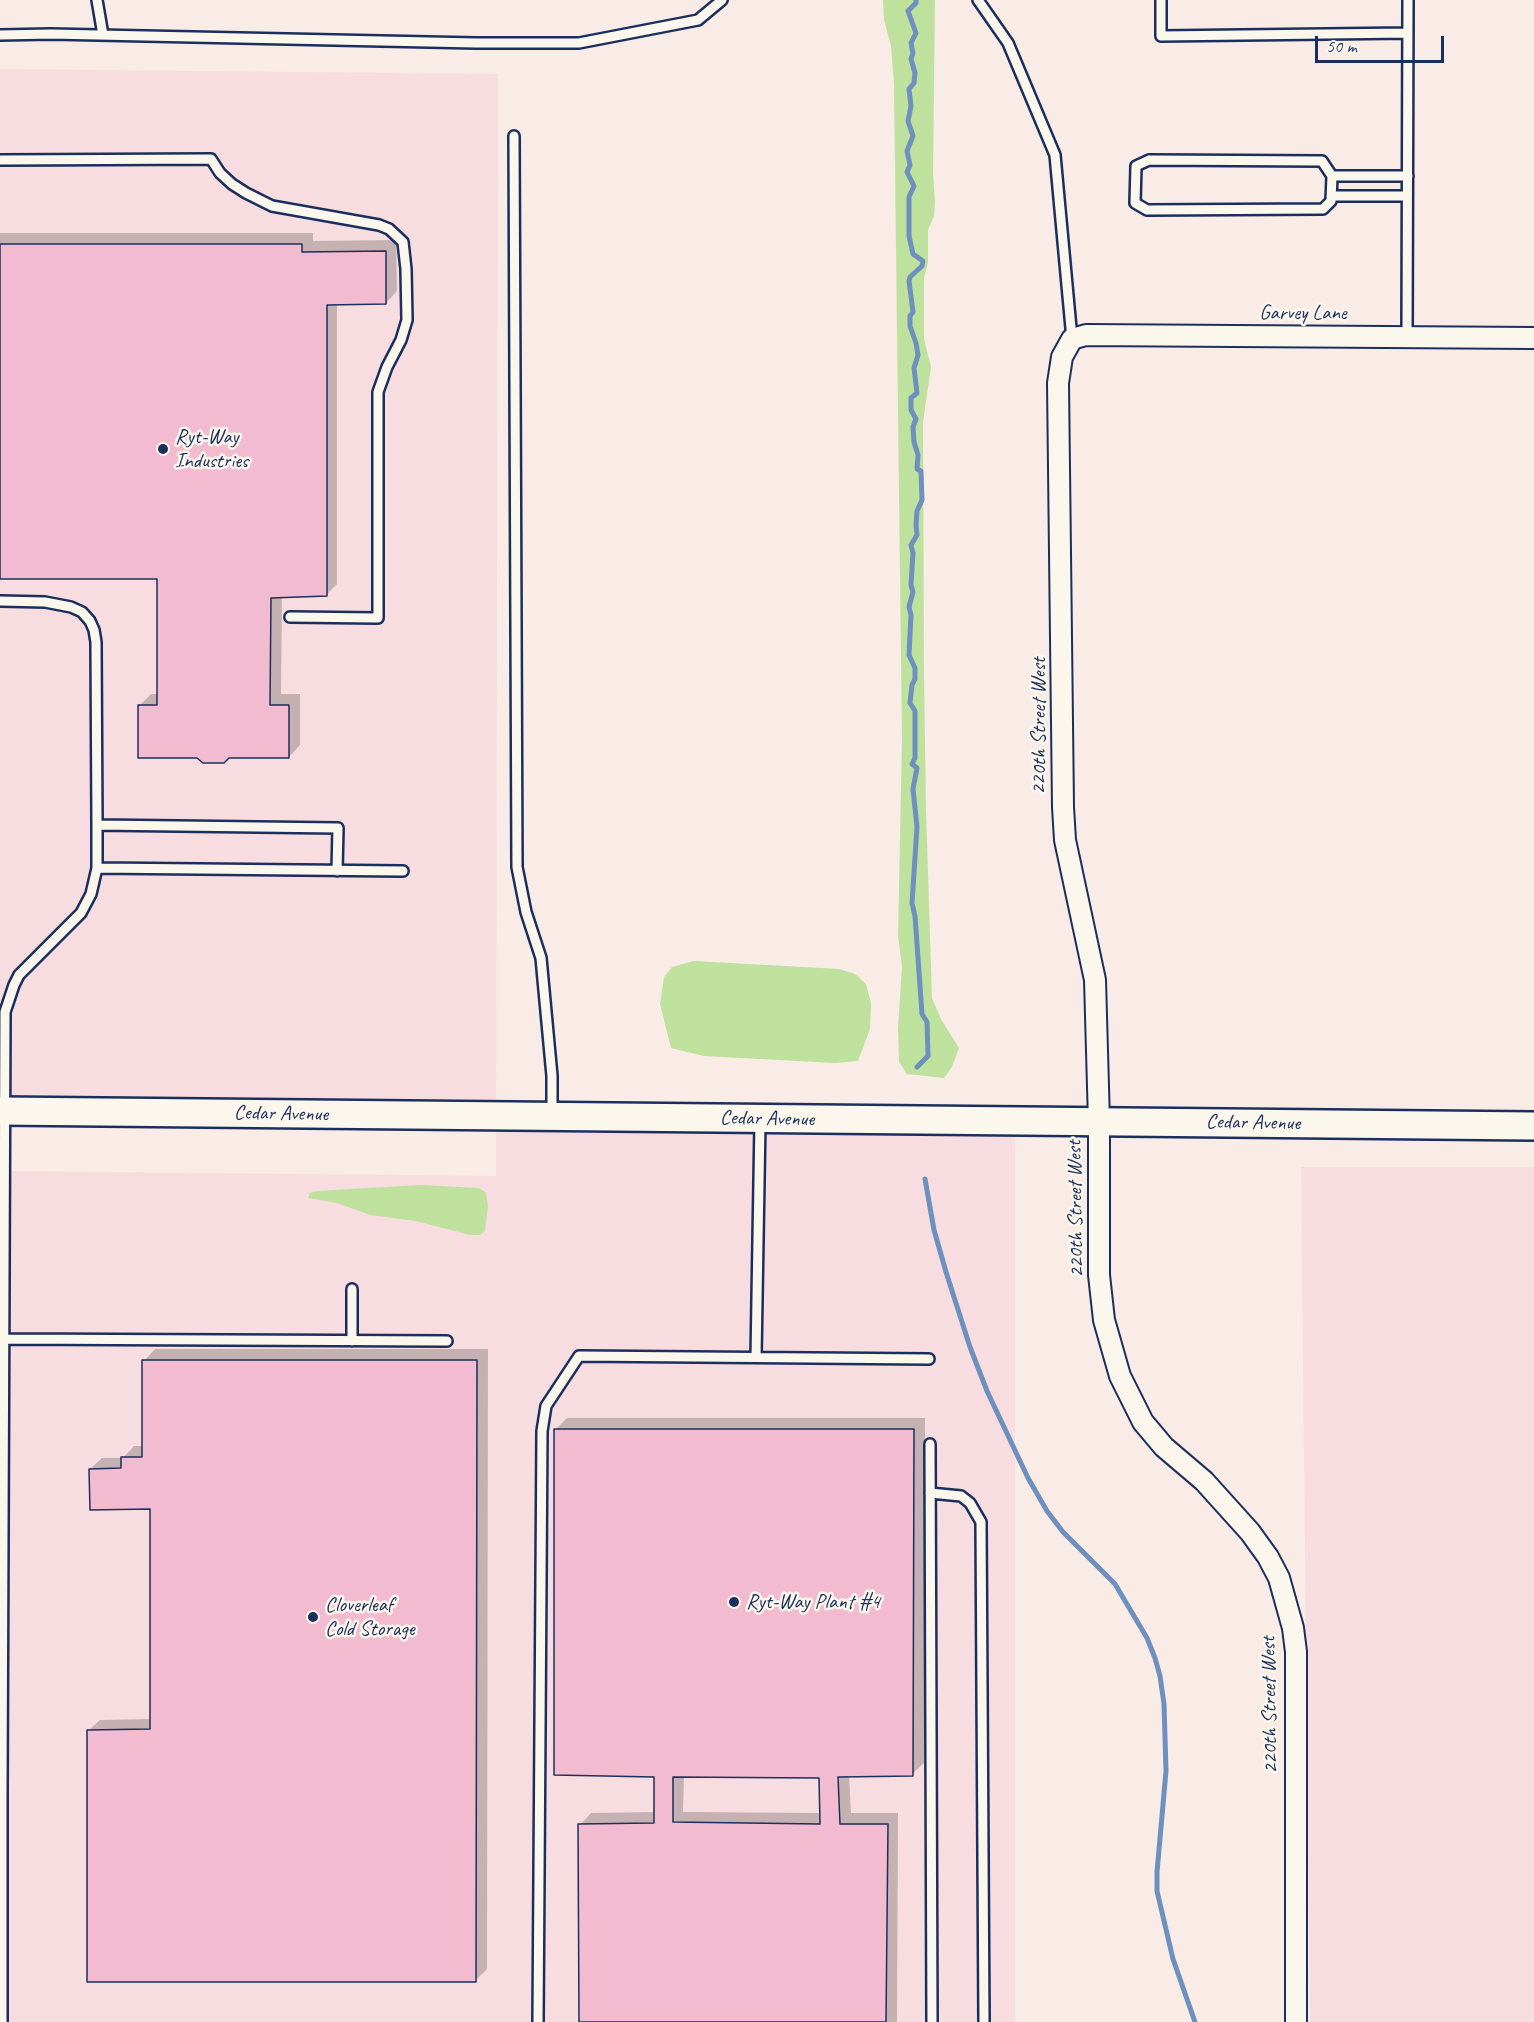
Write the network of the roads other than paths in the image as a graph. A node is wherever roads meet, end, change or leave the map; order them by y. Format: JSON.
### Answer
{"nodes":[{"id":1,"x":96,"y":0,"type":"edge"},
{"id":2,"x":723,"y":0,"type":"edge"},
{"id":3,"x":978,"y":0,"type":"edge"},
{"id":4,"x":1161,"y":0,"type":"edge"},
{"id":5,"x":1408,"y":0,"type":"edge"},
{"id":6,"x":1408,"y":33,"type":"junction"},
{"id":7,"x":0,"y":35,"type":"edge"},
{"id":8,"x":103,"y":35,"type":"junction"},
{"id":9,"x":514,"y":136,"type":"dead end"},
{"id":10,"x":0,"y":160,"type":"edge"},
{"id":11,"x":1332,"y":176,"type":"junction"},
{"id":12,"x":1408,"y":176,"type":"junction"},
{"id":13,"x":1331,"y":196,"type":"junction"},
{"id":14,"x":1407,"y":196,"type":"junction"},
{"id":15,"x":1407,"y":338,"type":"junction"},
{"id":16,"x":1534,"y":338,"type":"edge"},
{"id":17,"x":1072,"y":339,"type":"junction"},
{"id":18,"x":0,"y":601,"type":"edge"},
{"id":19,"x":290,"y":617,"type":"dead end"},
{"id":20,"x":97,"y":825,"type":"junction"},
{"id":21,"x":97,"y":868,"type":"junction"},
{"id":22,"x":337,"y":871,"type":"junction"},
{"id":23,"x":403,"y":871,"type":"dead end"},
{"id":24,"x":3,"y":1111,"type":"edge"},
{"id":25,"x":552,"y":1116,"type":"junction"},
{"id":26,"x":760,"y":1118,"type":"junction"},
{"id":27,"x":1099,"y":1122,"type":"junction"},
{"id":28,"x":1534,"y":1126,"type":"edge"},
{"id":29,"x":352,"y":1289,"type":"dead end"},
{"id":30,"x":4,"y":1339,"type":"junction"},
{"id":31,"x":352,"y":1341,"type":"junction"},
{"id":32,"x":447,"y":1341,"type":"dead end"},
{"id":33,"x":756,"y":1357,"type":"junction"},
{"id":34,"x":929,"y":1359,"type":"dead end"},
{"id":35,"x":930,"y":1444,"type":"dead end"},
{"id":36,"x":930,"y":1493,"type":"junction"},
{"id":37,"x":1,"y":1790,"type":"edge"},
{"id":38,"x":2,"y":2022,"type":"edge"},
{"id":39,"x":538,"y":2022,"type":"edge"},
{"id":40,"x":932,"y":2022,"type":"edge"},
{"id":41,"x":984,"y":2022,"type":"edge"},
{"id":42,"x":1296,"y":2022,"type":"edge"}],
"edges":[{"from":1,"to":8,"type":"lane"},
{"from":2,"to":8,"type":"lane"},
{"from":3,"to":17,"type":"lane"},
{"from":4,"to":6,"type":"lane"},
{"from":5,"to":6,"type":"lane"},
{"from":6,"to":12,"type":"lane"},
{"from":7,"to":8,"type":"lane"},
{"from":9,"to":25,"type":"lane"},
{"from":10,"to":19,"type":"lane"},
{"from":11,"to":12,"type":"lane"},
{"from":11,"to":13,"type":"lane"},
{"from":11,"to":13,"type":"lane"},
{"from":12,"to":14,"type":"lane"},
{"from":13,"to":14,"type":"lane"},
{"from":14,"to":15,"type":"lane"},
{"from":15,"to":16,"type":"street","name":"Garvey Lane"},
{"from":15,"to":17,"type":"street","name":"Garvey Lane"},
{"from":17,"to":27,"type":"street","name":"220th Street West"},
{"from":18,"to":20,"type":"lane"},
{"from":20,"to":21,"type":"lane"},
{"from":20,"to":22,"type":"lane"},
{"from":21,"to":22,"type":"lane"},
{"from":21,"to":24,"type":"lane"},
{"from":22,"to":23,"type":"lane"},
{"from":24,"to":25,"type":"main road","name":"Cedar Avenue"},
{"from":24,"to":30,"type":"lane"},
{"from":25,"to":26,"type":"main road","name":"Cedar Avenue"},
{"from":26,"to":27,"type":"main road","name":"Cedar Avenue"},
{"from":26,"to":33,"type":"lane"},
{"from":27,"to":28,"type":"main road","name":"Cedar Avenue"},
{"from":27,"to":42,"type":"street","name":"220th Street West"},
{"from":29,"to":31,"type":"lane"},
{"from":30,"to":31,"type":"lane"},
{"from":30,"to":37,"type":"lane"},
{"from":31,"to":32,"type":"lane"},
{"from":33,"to":34,"type":"lane"},
{"from":33,"to":39,"type":"lane"},
{"from":35,"to":36,"type":"lane"},
{"from":36,"to":40,"type":"lane"},
{"from":36,"to":41,"type":"lane"},
{"from":37,"to":38,"type":"lane"}]}
